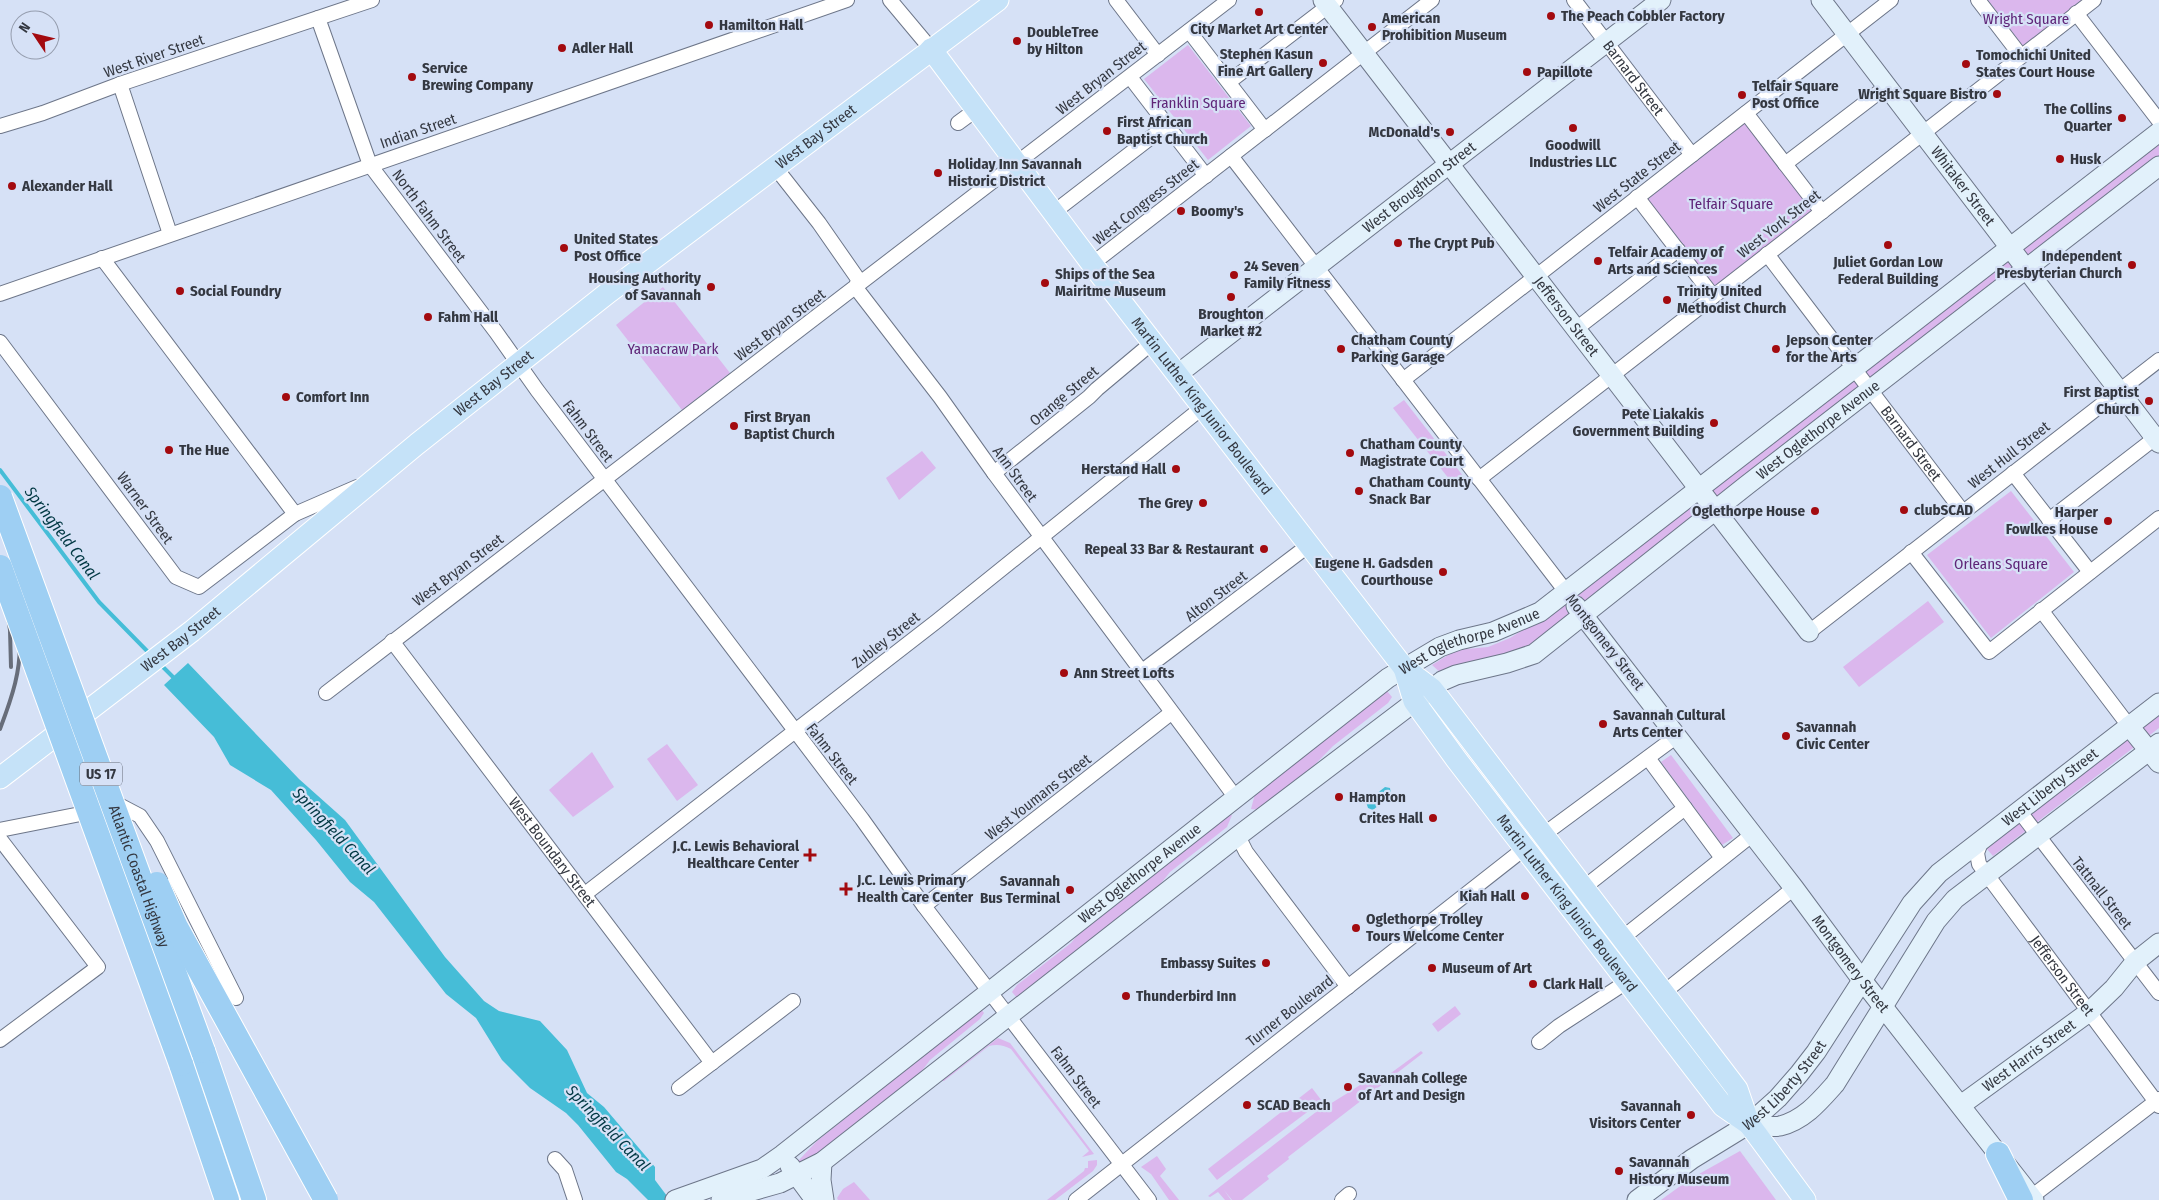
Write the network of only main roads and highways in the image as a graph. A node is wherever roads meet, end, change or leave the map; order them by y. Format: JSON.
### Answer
{"nodes":[{"id":1,"x":998,"y":0,"type":"edge"},
{"id":2,"x":1661,"y":0,"type":"edge"},
{"id":3,"x":1821,"y":0,"type":"edge"},
{"id":4,"x":1329,"y":2,"type":"edge"},
{"id":5,"x":931,"y":49,"type":"junction"},
{"id":6,"x":2159,"y":132,"type":"edge"},
{"id":7,"x":1450,"y":164,"type":"junction"},
{"id":8,"x":2159,"y":166,"type":"edge"},
{"id":9,"x":2010,"y":247,"type":"junction"},
{"id":10,"x":2026,"y":269,"type":"junction"},
{"id":11,"x":1178,"y":374,"type":"junction"},
{"id":12,"x":2158,"y":439,"type":"edge"},
{"id":13,"x":1699,"y":488,"type":"junction"},
{"id":14,"x":0,"y":497,"type":"edge"},
{"id":15,"x":1716,"y":511,"type":"junction"},
{"id":16,"x":0,"y":567,"type":"edge"},
{"id":17,"x":1566,"y":593,"type":"junction"},
{"id":18,"x":1583,"y":614,"type":"junction"},
{"id":19,"x":1809,"y":632,"type":"road end"},
{"id":20,"x":1404,"y":668,"type":"junction"},
{"id":21,"x":1432,"y":689,"type":"junction"},
{"id":22,"x":1414,"y":701,"type":"junction"},
{"id":23,"x":2159,"y":703,"type":"edge"},
{"id":24,"x":2130,"y":726,"type":"junction"},
{"id":25,"x":2156,"y":752,"type":"edge"},
{"id":26,"x":0,"y":778,"type":"edge"},
{"id":27,"x":107,"y":790,"type":"junction"},
{"id":28,"x":1236,"y":798,"type":"junction"},
{"id":29,"x":1238,"y":836,"type":"junction"},
{"id":30,"x":2159,"y":943,"type":"edge"},
{"id":31,"x":1862,"y":980,"type":"junction"},
{"id":32,"x":1884,"y":1006,"type":"junction"},
{"id":33,"x":1961,"y":1105,"type":"junction"},
{"id":34,"x":1749,"y":1124,"type":"junction"},
{"id":35,"x":1998,"y":1154,"type":"joint"},
{"id":36,"x":782,"y":1155,"type":"junction"},
{"id":37,"x":822,"y":1162,"type":"junction"},
{"id":38,"x":796,"y":1175,"type":"junction"},
{"id":39,"x":2029,"y":1199,"type":"edge"},
{"id":40,"x":227,"y":1200,"type":"edge"},
{"id":41,"x":254,"y":1200,"type":"edge"},
{"id":42,"x":326,"y":1200,"type":"edge"},
{"id":43,"x":675,"y":1200,"type":"edge"},
{"id":44,"x":721,"y":1200,"type":"edge"},
{"id":45,"x":815,"y":1200,"type":"edge"},
{"id":46,"x":824,"y":1200,"type":"edge"},
{"id":47,"x":1637,"y":1200,"type":"edge"},
{"id":48,"x":1805,"y":1200,"type":"edge"}],
"edges":[{"from":1,"to":5,"type":"main road","name":"West Bay Street"},
{"from":2,"to":7,"type":"main road","name":"West Broughton Street"},
{"from":3,"to":9,"type":"main road","name":"Whitaker Street"},
{"from":4,"to":7,"type":"main road","name":"Jefferson Street"},
{"from":5,"to":11,"type":"main road","name":"Martin Luther King Junior Boulevard"},
{"from":5,"to":26,"type":"main road","name":"West Bay Street","bridge":true},
{"from":6,"to":9,"type":"main road","name":"West Oglethorpe Avenue"},
{"from":7,"to":11,"type":"main road","name":"West Broughton Street"},
{"from":7,"to":13,"type":"main road","name":"Jefferson Street"},
{"from":8,"to":10,"type":"main road","name":"West Oglethorpe Avenue"},
{"from":9,"to":10,"type":"main road","name":"Whitaker Street"},
{"from":9,"to":13,"type":"main road","name":"West Oglethorpe Avenue"},
{"from":10,"to":12,"type":"main road","name":"Whitaker Street"},
{"from":10,"to":15,"type":"main road","name":"West Oglethorpe Avenue"},
{"from":11,"to":20,"type":"main road","name":"Martin Luther King Junior Boulevard"},
{"from":13,"to":15,"type":"main road","name":"Jefferson Street"},
{"from":13,"to":17,"type":"main road","name":"West Oglethorpe Avenue"},
{"from":14,"to":27,"type":"highway","name":"Atlantic Coastal Highway","number":"US 17","bridge":true},
{"from":15,"to":18,"type":"main road","name":"West Oglethorpe Avenue"},
{"from":15,"to":19,"type":"main road","name":"Jefferson Street"},
{"from":16,"to":40,"type":"highway","name":"Atlantic Coastal Highway","number":"US 17","bridge":true},
{"from":17,"to":18,"type":"main road","name":"Montgomery Street"},
{"from":17,"to":20,"type":"main road","name":"West Oglethorpe Avenue"},
{"from":18,"to":21,"type":"main road","name":"West Oglethorpe Avenue"},
{"from":18,"to":31,"type":"main road","name":"Montgomery Street"},
{"from":20,"to":21,"type":"main road","name":"Martin Luther King Junior Boulevard"},
{"from":20,"to":22,"type":"main road","name":"Martin Luther King Junior Boulevard"},
{"from":20,"to":28,"type":"main road","name":"West Oglethorpe Avenue"},
{"from":21,"to":22,"type":"main road","name":"West Oglethorpe Avenue"},
{"from":21,"to":34,"type":"main road","name":"Martin Luther King Junior Boulevard"},
{"from":22,"to":29,"type":"main road","name":"West Oglethorpe Avenue"},
{"from":22,"to":34,"type":"main road","name":"Martin Luther King Junior Boulevard"},
{"from":23,"to":24,"type":"main road","name":"West Liberty Street"},
{"from":24,"to":25,"type":"main road"},
{"from":24,"to":31,"type":"main road","name":"West Liberty Street"},
{"from":25,"to":32,"type":"main road","name":"West Liberty Street"},
{"from":27,"to":41,"type":"highway","name":"Atlantic Coastal Highway","number":"US 17","bridge":true},
{"from":27,"to":42,"type":"highway","bridge":true},
{"from":28,"to":29,"type":"main road"},
{"from":28,"to":36,"type":"main road","name":"West Oglethorpe Avenue"},
{"from":29,"to":37,"type":"main road","name":"West Oglethorpe Avenue"},
{"from":30,"to":33,"type":"main road","name":"West Harris Street"},
{"from":31,"to":32,"type":"main road","name":"Montgomery Street"},
{"from":31,"to":34,"type":"main road","name":"West Liberty Street"},
{"from":32,"to":33,"type":"main road","name":"Montgomery Street"},
{"from":32,"to":34,"type":"main road","name":"West Liberty Street"},
{"from":33,"to":35,"type":"main road","name":"Montgomery Street"},
{"from":34,"to":47,"type":"main road"},
{"from":34,"to":48,"type":"main road","name":"Martin Luther King Junior Boulevard"},
{"from":35,"to":39,"type":"highway"},
{"from":36,"to":38,"type":"main road"},
{"from":36,"to":43,"type":"main road","name":"West Oglethorpe Avenue"},
{"from":37,"to":38,"type":"main road","name":"West Oglethorpe Avenue"},
{"from":37,"to":46,"type":"main road"},
{"from":38,"to":44,"type":"main road","name":"West Oglethorpe Avenue"},
{"from":38,"to":45,"type":"main road"}]}
